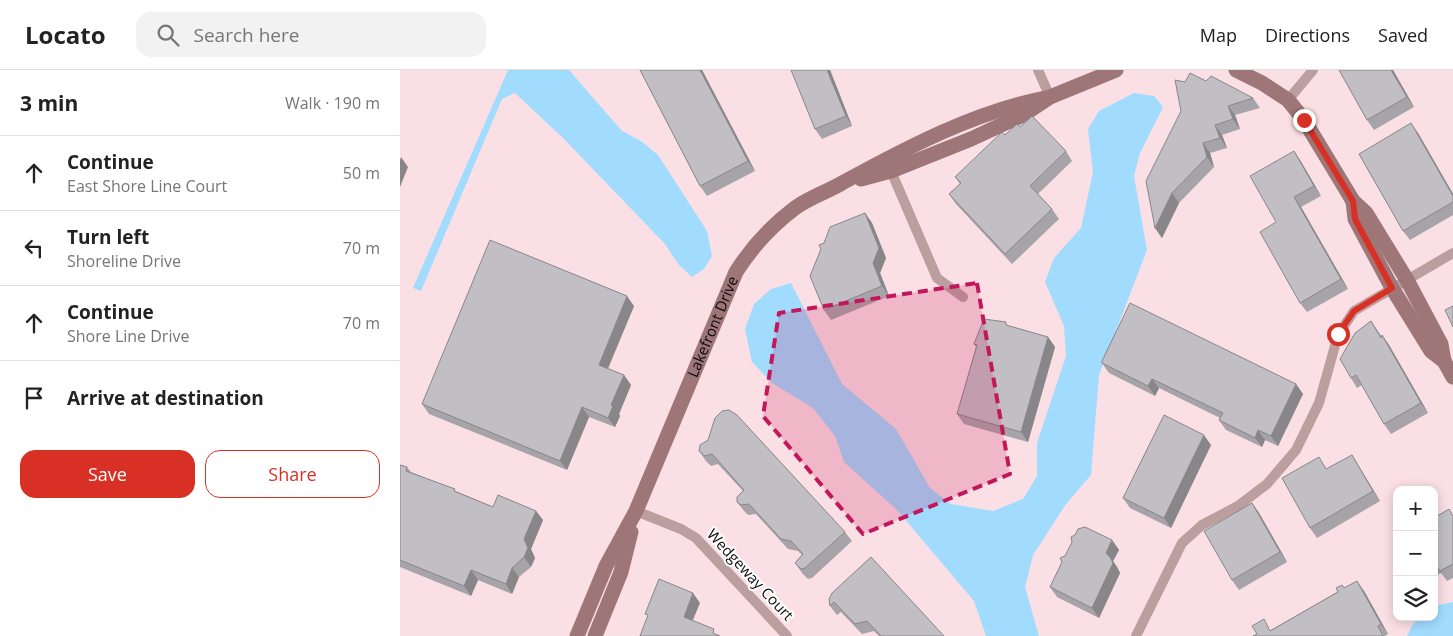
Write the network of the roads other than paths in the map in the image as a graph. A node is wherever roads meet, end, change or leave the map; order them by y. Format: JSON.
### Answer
{"nodes":[{"id":1,"x":1038,"y":70,"type":"edge"},
{"id":2,"x":1115,"y":70,"type":"edge"},
{"id":3,"x":1236,"y":70,"type":"edge"},
{"id":4,"x":1313,"y":70,"type":"edge"},
{"id":5,"x":1050,"y":97,"type":"junction"},
{"id":6,"x":1288,"y":100,"type":"junction"},
{"id":7,"x":891,"y":171,"type":"junction"},
{"id":8,"x":840,"y":185,"type":"junction"},
{"id":9,"x":1353,"y":201,"type":"junction"},
{"id":10,"x":1453,"y":253,"type":"edge"},
{"id":11,"x":1407,"y":280,"type":"junction"},
{"id":12,"x":1392,"y":288,"type":"junction"},
{"id":13,"x":962,"y":298,"type":"dead end"},
{"id":14,"x":1444,"y":361,"type":"junction"},
{"id":15,"x":1453,"y":377,"type":"edge"},
{"id":16,"x":636,"y":511,"type":"junction"},
{"id":17,"x":577,"y":636,"type":"edge"},
{"id":18,"x":595,"y":636,"type":"edge"},
{"id":19,"x":787,"y":636,"type":"edge"},
{"id":20,"x":1136,"y":636,"type":"edge"}],
"edges":[{"from":1,"to":5,"type":"street"},
{"from":2,"to":5,"type":"street","name":"Lakefront Drive"},
{"from":3,"to":6,"type":"street"},
{"from":4,"to":6,"type":"street"},
{"from":5,"to":7,"type":"street","name":"Lakefront Drive"},
{"from":5,"to":8,"type":"street","name":"Lakefront Drive"},
{"from":6,"to":9,"type":"street"},
{"from":7,"to":8,"type":"street","name":"Lakefront Drive"},
{"from":7,"to":13,"type":"street"},
{"from":8,"to":16,"type":"street","name":"Lakefront Drive"},
{"from":9,"to":11,"type":"street"},
{"from":9,"to":12,"type":"street"},
{"from":10,"to":11,"type":"street"},
{"from":11,"to":12,"type":"street"},
{"from":11,"to":14,"type":"street"},
{"from":12,"to":14,"type":"street"},
{"from":12,"to":20,"type":"street"},
{"from":14,"to":15,"type":"street"},
{"from":16,"to":17,"type":"street","name":"Lakefront Drive"},
{"from":16,"to":18,"type":"street","name":"Lakefront Drive"},
{"from":16,"to":19,"type":"street","name":"Wedgeway Court"}]}
